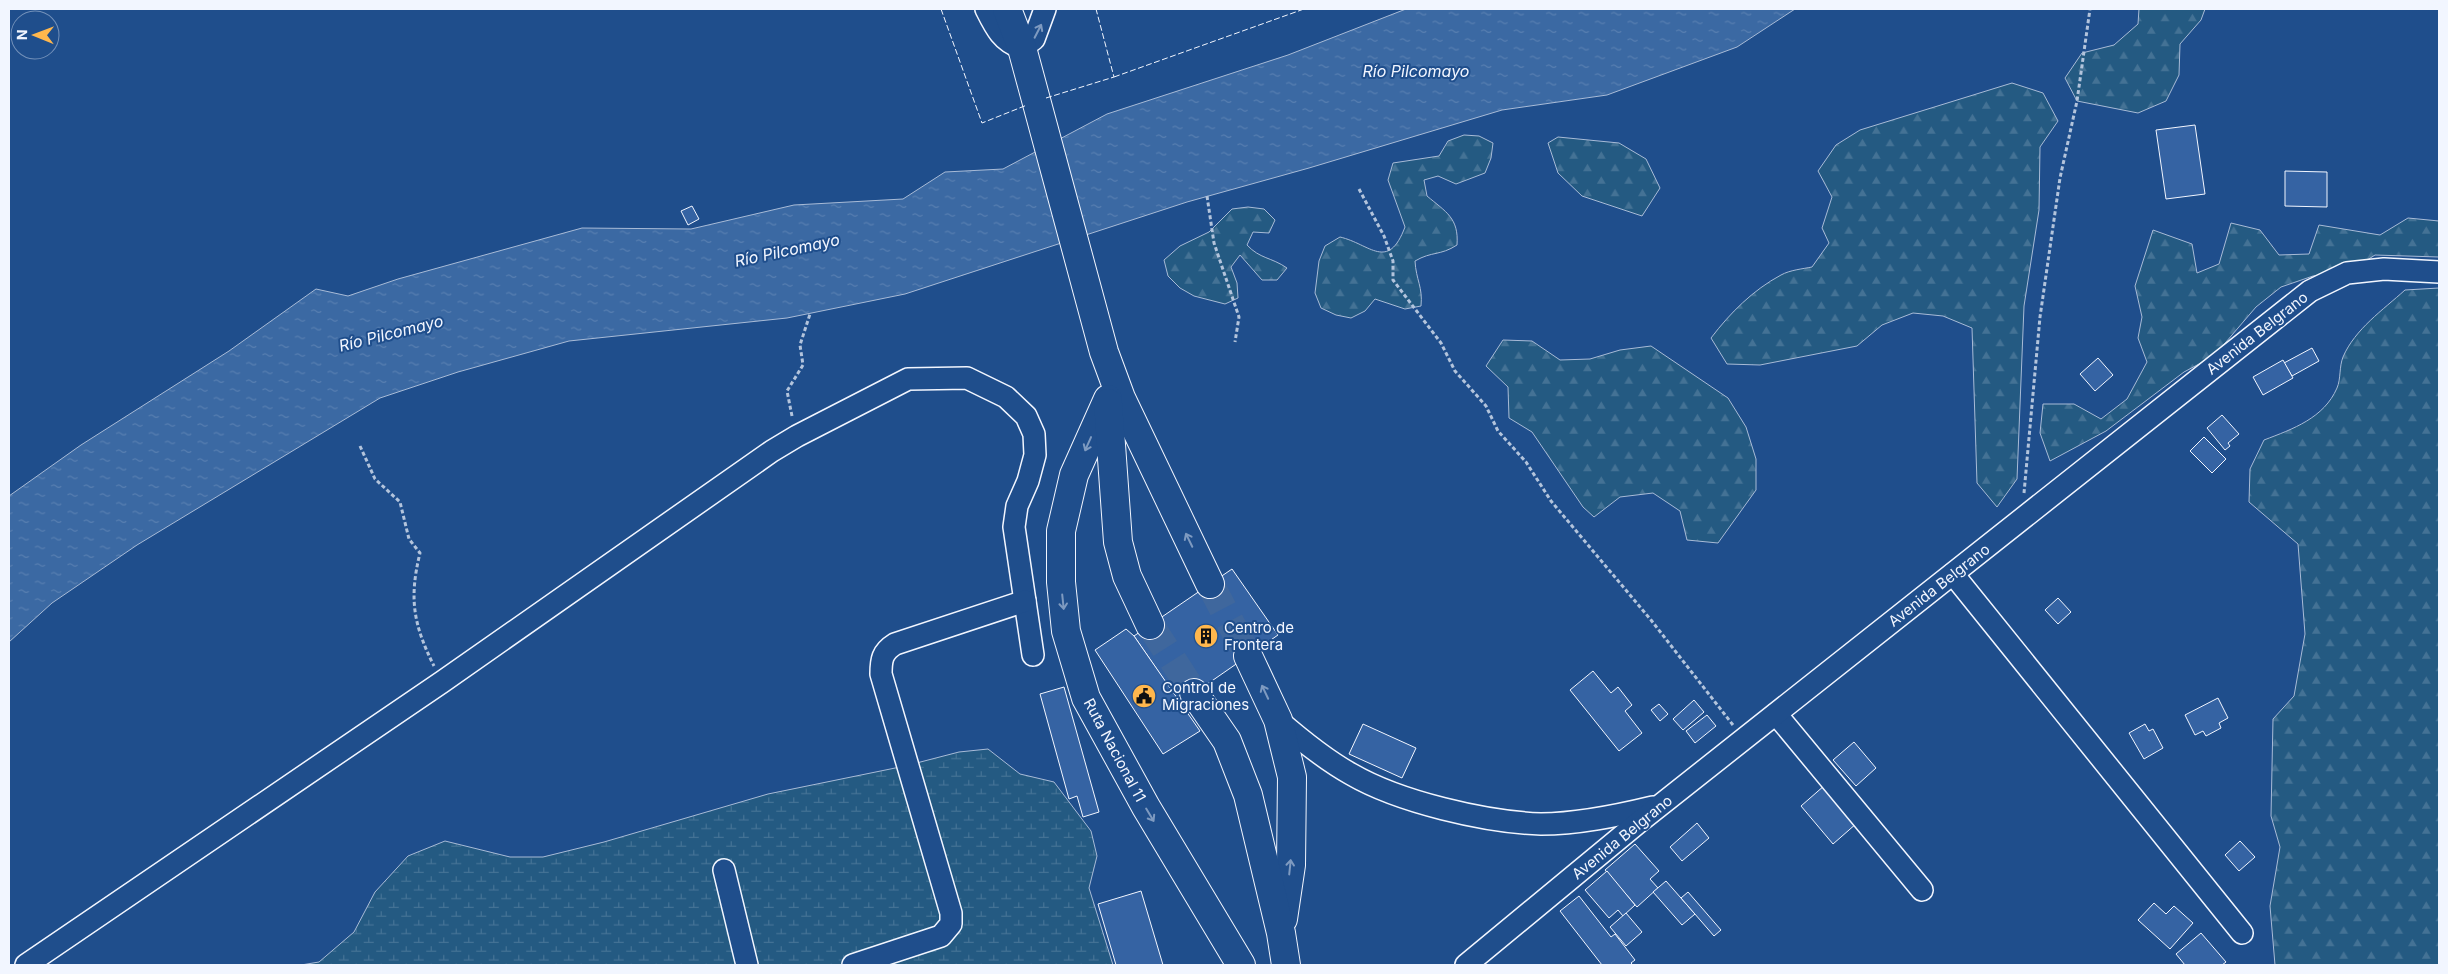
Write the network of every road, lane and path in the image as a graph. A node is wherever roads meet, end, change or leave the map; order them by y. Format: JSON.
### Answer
{"nodes":[{"id":1,"x":986,"y":9,"type":"edge"},
{"id":2,"x":1046,"y":9,"type":"edge"},
{"id":3,"x":2090,"y":9,"type":"edge"},
{"id":4,"x":1014,"y":25,"type":"edge"},
{"id":5,"x":1359,"y":189,"type":"dead end"},
{"id":6,"x":1207,"y":196,"type":"dead end"},
{"id":7,"x":2439,"y":272,"type":"edge"},
{"id":8,"x":810,"y":314,"type":"dead end"},
{"id":9,"x":1235,"y":342,"type":"dead end"},
{"id":10,"x":1104,"y":352,"type":"junction"},
{"id":11,"x":1108,"y":399,"type":"junction"},
{"id":12,"x":797,"y":436,"type":"junction"},
{"id":13,"x":360,"y":446,"type":"dead end"},
{"id":14,"x":2021,"y":520,"type":"junction"},
{"id":15,"x":1953,"y":574,"type":"junction"},
{"id":16,"x":1210,"y":584,"type":"tunnel mouth"},
{"id":17,"x":1025,"y":601,"type":"junction"},
{"id":18,"x":1150,"y":625,"type":"tunnel mouth"},
{"id":19,"x":1033,"y":655,"type":"dead end"},
{"id":20,"x":1248,"y":656,"type":"tunnel mouth"},
{"id":21,"x":442,"y":682,"type":"junction"},
{"id":22,"x":1194,"y":693,"type":"tunnel mouth"},
{"id":23,"x":1776,"y":714,"type":"junction"},
{"id":24,"x":1278,"y":720,"type":"junction"},
{"id":25,"x":1744,"y":739,"type":"junction"},
{"id":26,"x":1660,"y":805,"type":"junction"},
{"id":27,"x":724,"y":870,"type":"dead end"},
{"id":28,"x":1922,"y":890,"type":"dead end"},
{"id":29,"x":1281,"y":933,"type":"junction"},
{"id":30,"x":2242,"y":933,"type":"dead end"},
{"id":31,"x":894,"y":958,"type":"edge"},
{"id":32,"x":26,"y":965,"type":"edge"},
{"id":33,"x":747,"y":965,"type":"edge"},
{"id":34,"x":853,"y":965,"type":"edge"},
{"id":35,"x":1241,"y":965,"type":"edge"},
{"id":36,"x":1286,"y":965,"type":"edge"},
{"id":37,"x":1466,"y":965,"type":"edge"}],
"edges":[{"from":1,"to":4,"type":"street"},
{"from":4,"to":2,"type":"street","one_way":true},
{"from":3,"to":14,"type":"path"},
{"from":4,"to":10,"type":"highway","name":"Ruta Nacional 11"},
{"from":5,"to":25,"type":"path"},
{"from":6,"to":9,"type":"path"},
{"from":7,"to":14,"type":"street","name":"Avenida Belgrano"},
{"from":8,"to":12,"type":"path"},
{"from":10,"to":11,"type":"highway","name":"Ruta Nacional 11"},
{"from":16,"to":10,"type":"highway","name":"Ruta Nacional 11","one_way":true},
{"from":11,"to":18,"type":"highway","name":"Ruta Nacional 11"},
{"from":11,"to":35,"type":"highway","name":"Ruta Nacional 11","one_way":true},
{"from":12,"to":17,"type":"street"},
{"from":12,"to":21,"type":"street"},
{"from":13,"to":21,"type":"path"},
{"from":14,"to":15,"type":"street","name":"Avenida Belgrano"},
{"from":15,"to":23,"type":"street","name":"Avenida Belgrano"},
{"from":15,"to":30,"type":"street"},
{"from":17,"to":19,"type":"street"},
{"from":17,"to":31,"type":"street"},
{"from":24,"to":20,"type":"highway","one_way":true},
{"from":21,"to":32,"type":"street"},
{"from":22,"to":29,"type":"highway"},
{"from":23,"to":25,"type":"street","name":"Avenida Belgrano"},
{"from":23,"to":28,"type":"street"},
{"from":24,"to":26,"type":"street"},
{"from":29,"to":24,"type":"highway","one_way":true},
{"from":25,"to":26,"type":"street","name":"Avenida Belgrano"},
{"from":26,"to":37,"type":"street","name":"Avenida Belgrano"},
{"from":27,"to":33,"type":"street"},
{"from":29,"to":36,"type":"highway"},
{"from":31,"to":34,"type":"street"}]}
